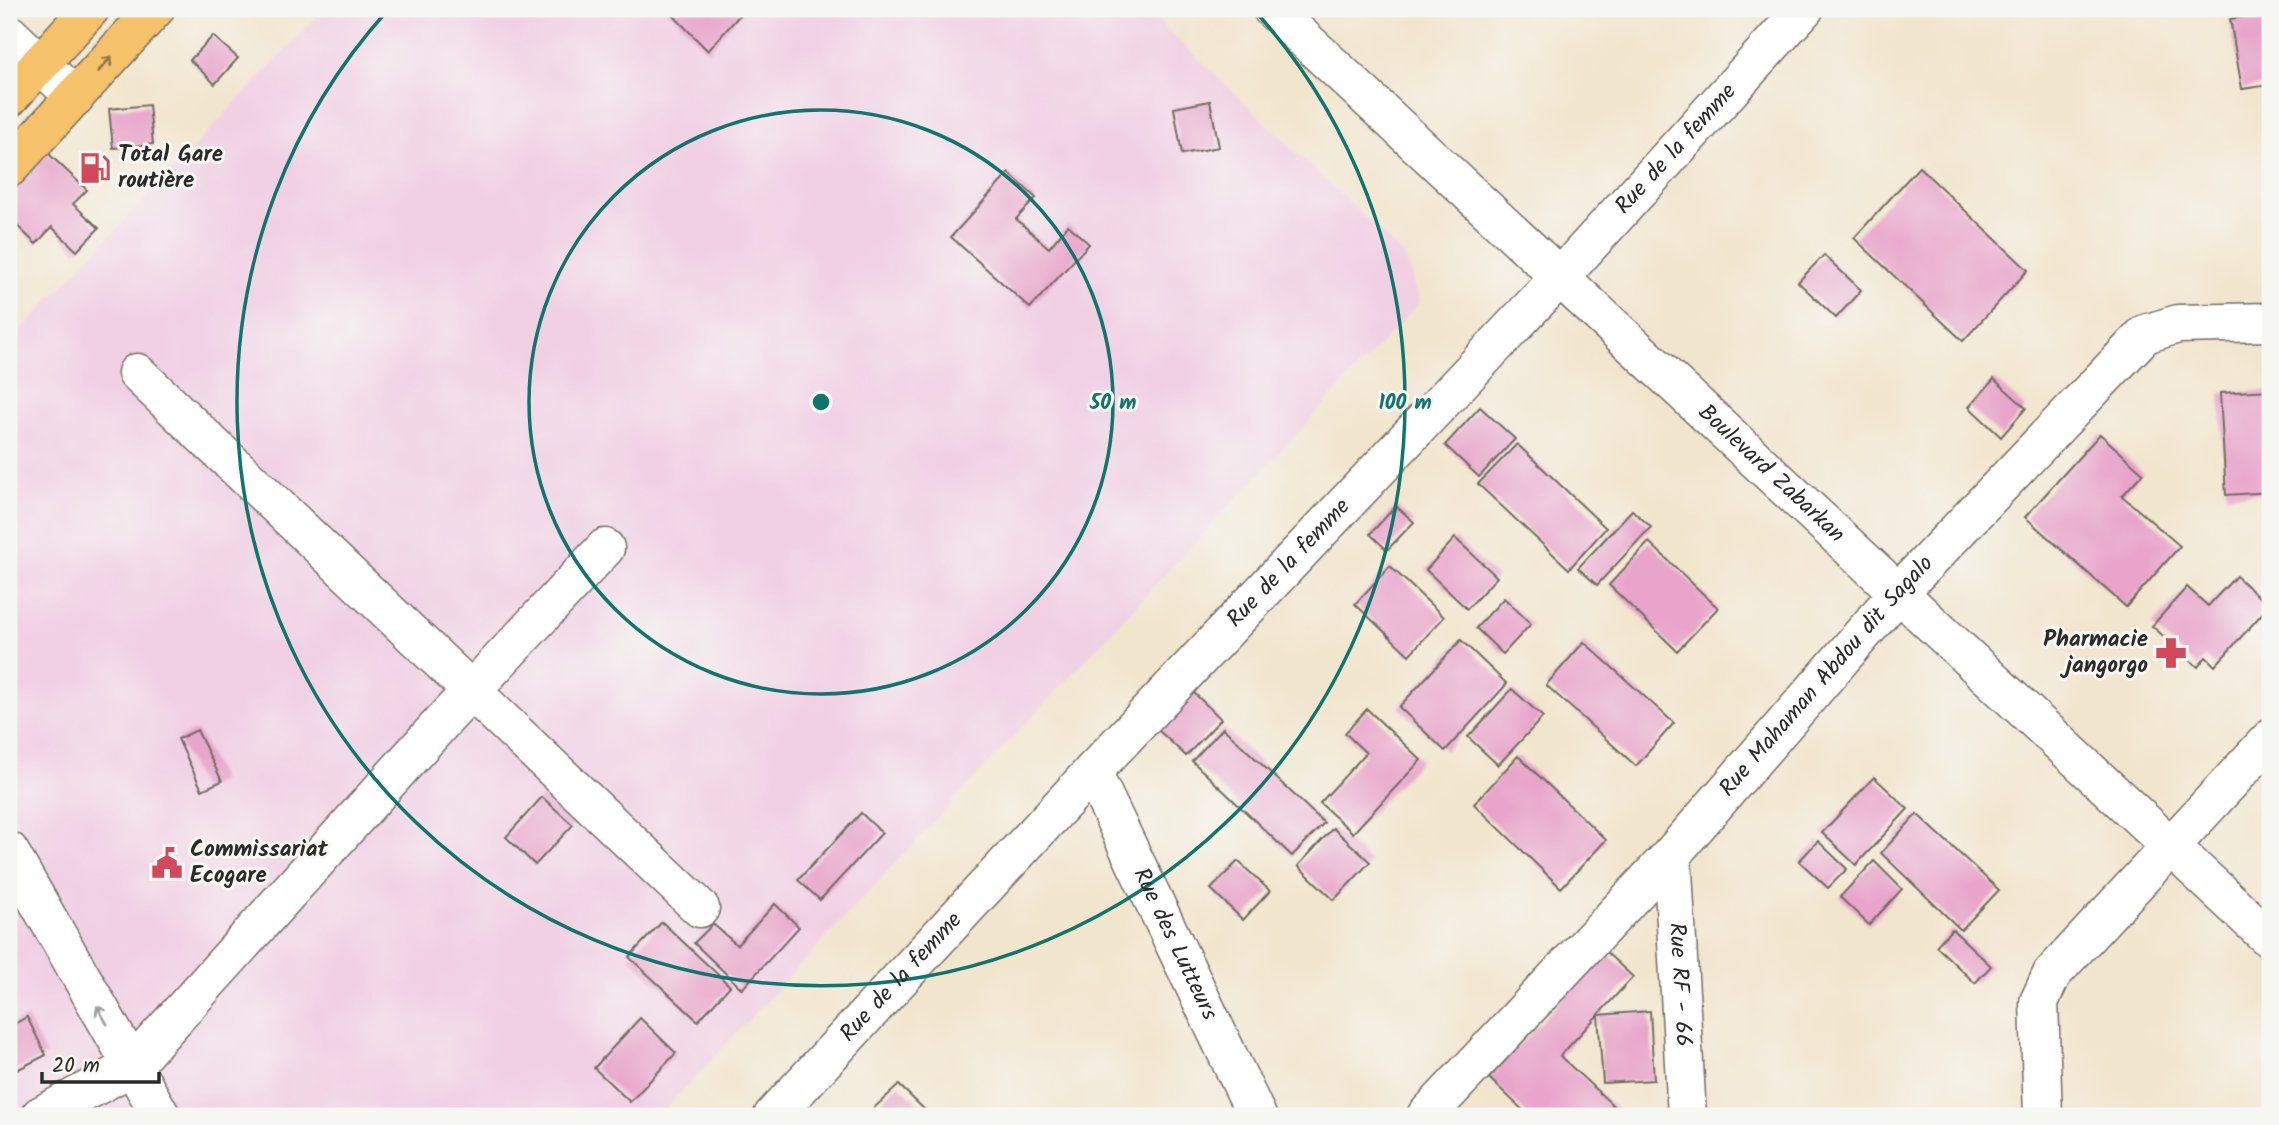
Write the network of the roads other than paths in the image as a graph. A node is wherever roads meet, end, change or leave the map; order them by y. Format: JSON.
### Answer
{"nodes":[{"id":1,"x":90,"y":9,"type":"edge"},
{"id":2,"x":155,"y":9,"type":"edge"},
{"id":3,"x":1272,"y":9,"type":"edge"},
{"id":4,"x":1804,"y":9,"type":"edge"},
{"id":5,"x":9,"y":34,"type":"edge"},
{"id":6,"x":40,"y":63,"type":"junction"},
{"id":7,"x":75,"y":97,"type":"junction"},
{"id":8,"x":9,"y":98,"type":"edge"},
{"id":9,"x":9,"y":169,"type":"edge"},
{"id":10,"x":1560,"y":277,"type":"junction"},
{"id":11,"x":2270,"y":322,"type":"edge"},
{"id":12,"x":137,"y":373,"type":"dead end"},
{"id":13,"x":605,"y":548,"type":"dead end"},
{"id":14,"x":1899,"y":592,"type":"junction"},
{"id":15,"x":471,"y":691,"type":"junction"},
{"id":16,"x":2270,"y":739,"type":"edge"},
{"id":17,"x":1092,"y":772,"type":"junction"},
{"id":18,"x":2172,"y":847,"type":"junction"},
{"id":19,"x":9,"y":850,"type":"edge"},
{"id":20,"x":1672,"y":854,"type":"junction"},
{"id":21,"x":700,"y":908,"type":"dead end"},
{"id":22,"x":2270,"y":939,"type":"edge"},
{"id":23,"x":131,"y":1067,"type":"junction"},
{"id":24,"x":40,"y":1116,"type":"edge"},
{"id":25,"x":160,"y":1116,"type":"edge"},
{"id":26,"x":773,"y":1116,"type":"edge"},
{"id":27,"x":1257,"y":1116,"type":"edge"},
{"id":28,"x":1426,"y":1116,"type":"edge"},
{"id":29,"x":1687,"y":1116,"type":"edge"},
{"id":30,"x":2043,"y":1116,"type":"edge"}],
"edges":[{"from":1,"to":6,"type":"main road"},
{"from":7,"to":2,"type":"main road","one_way":true},
{"from":3,"to":10,"type":"street","name":"Boulevard Zabarkan"},
{"from":4,"to":10,"type":"street","name":"Rue de la femme"},
{"from":5,"to":6,"type":"street"},
{"from":6,"to":7,"type":"street"},
{"from":6,"to":8,"type":"main road"},
{"from":7,"to":9,"type":"main road"},
{"from":10,"to":14,"type":"street","name":"Boulevard Zabarkan"},
{"from":10,"to":17,"type":"street","name":"Rue de la femme"},
{"from":11,"to":14,"type":"street","name":"Rue Mahaman Abdou dit Sagalo"},
{"from":12,"to":15,"type":"street"},
{"from":13,"to":15,"type":"street"},
{"from":14,"to":18,"type":"street","name":"Boulevard Zabarkan"},
{"from":14,"to":20,"type":"street","name":"Rue Mahaman Abdou dit Sagalo"},
{"from":15,"to":21,"type":"street"},
{"from":15,"to":23,"type":"street"},
{"from":16,"to":18,"type":"street"},
{"from":17,"to":26,"type":"street","name":"Rue de la femme"},
{"from":17,"to":27,"type":"street","name":"Rue des Lutteurs"},
{"from":18,"to":22,"type":"street","name":"Boulevard Zabarkan"},
{"from":18,"to":30,"type":"street"},
{"from":23,"to":19,"type":"street","one_way":true},
{"from":20,"to":28,"type":"street","name":"Rue Mahaman Abdou dit Sagalo"},
{"from":20,"to":29,"type":"street","name":"Rue RF - 66"},
{"from":23,"to":24,"type":"street"},
{"from":23,"to":25,"type":"street"}]}
